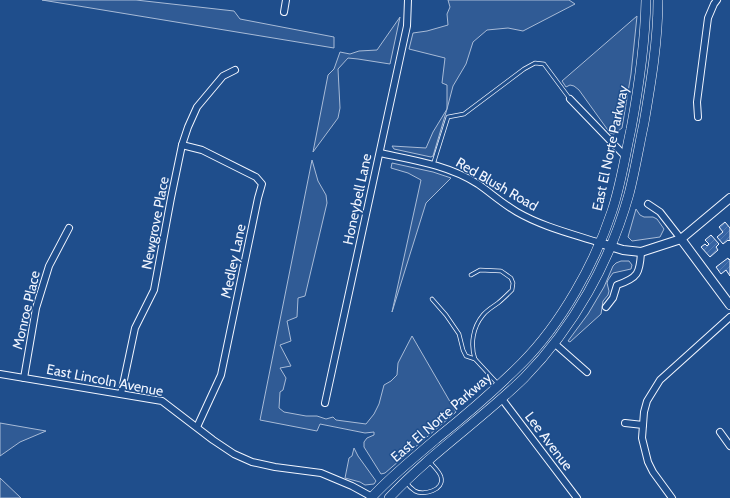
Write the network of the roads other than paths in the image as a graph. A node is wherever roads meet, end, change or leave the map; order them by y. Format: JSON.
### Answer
{"nodes":[{"id":1,"x":286,"y":0,"type":"edge"},
{"id":2,"x":408,"y":0,"type":"edge"},
{"id":3,"x":646,"y":0,"type":"edge"},
{"id":4,"x":658,"y":0,"type":"edge"},
{"id":5,"x":717,"y":0,"type":"edge"},
{"id":6,"x":284,"y":12,"type":"dead end"},
{"id":7,"x":235,"y":70,"type":"dead end"},
{"id":8,"x":570,"y":99,"type":"joint"},
{"id":9,"x":698,"y":117,"type":"dead end"},
{"id":10,"x":182,"y":145,"type":"junction"},
{"id":11,"x":380,"y":153,"type":"junction"},
{"id":12,"x":626,"y":156,"type":"junction"},
{"id":13,"x":433,"y":165,"type":"junction"},
{"id":14,"x":730,"y":198,"type":"edge"},
{"id":15,"x":648,"y":204,"type":"dead end"},
{"id":16,"x":69,"y":228,"type":"dead end"},
{"id":17,"x":681,"y":240,"type":"junction"},
{"id":18,"x":600,"y":243,"type":"junction"},
{"id":19,"x":611,"y":246,"type":"junction"},
{"id":20,"x":641,"y":252,"type":"junction"},
{"id":21,"x":471,"y":275,"type":"dead end"},
{"id":22,"x":432,"y":299,"type":"dead end"},
{"id":23,"x":730,"y":305,"type":"edge"},
{"id":24,"x":606,"y":307,"type":"dead end"},
{"id":25,"x":730,"y":317,"type":"edge"},
{"id":26,"x":554,"y":343,"type":"junction"},
{"id":27,"x":475,"y":359,"type":"junction"},
{"id":28,"x":587,"y":372,"type":"dead end"},
{"id":29,"x":0,"y":374,"type":"edge"},
{"id":30,"x":24,"y":378,"type":"junction"},
{"id":31,"x":500,"y":385,"type":"junction"},
{"id":32,"x":121,"y":394,"type":"junction"},
{"id":33,"x":502,"y":399,"type":"junction"},
{"id":34,"x":325,"y":403,"type":"dead end"},
{"id":35,"x":625,"y":423,"type":"dead end"},
{"id":36,"x":643,"y":425,"type":"junction"},
{"id":37,"x":197,"y":427,"type":"junction"},
{"id":38,"x":720,"y":432,"type":"dead end"},
{"id":39,"x":730,"y":446,"type":"edge"},
{"id":40,"x":429,"y":461,"type":"junction"},
{"id":41,"x":406,"y":482,"type":"junction"},
{"id":42,"x":372,"y":498,"type":"edge"},
{"id":43,"x":389,"y":498,"type":"edge"},
{"id":44,"x":577,"y":498,"type":"edge"},
{"id":45,"x":672,"y":498,"type":"edge"}],
"edges":[{"from":1,"to":6,"type":"street"},
{"from":2,"to":11,"type":"street","name":"Honeybell Lane"},
{"from":3,"to":12,"type":"main road","name":"East El Norte Parkway"},
{"from":4,"to":19,"type":"main road","name":"East El Norte Parkway"},
{"from":5,"to":9,"type":"street"},
{"from":7,"to":10,"type":"street","name":"Newgrove Place"},
{"from":8,"to":12,"type":"street"},
{"from":8,"to":13,"type":"lane"},
{"from":10,"to":32,"type":"street","name":"Newgrove Place"},
{"from":10,"to":37,"type":"street","name":"Medley Lane"},
{"from":11,"to":13,"type":"street","name":"Red Blush Road"},
{"from":11,"to":34,"type":"street","name":"Honeybell Lane"},
{"from":12,"to":18,"type":"main road","name":"East El Norte Parkway"},
{"from":13,"to":18,"type":"street","name":"Red Blush Road"},
{"from":14,"to":17,"type":"main road"},
{"from":15,"to":17,"type":"street"},
{"from":16,"to":30,"type":"street","name":"Monroe Place"},
{"from":17,"to":20,"type":"main road"},
{"from":17,"to":23,"type":"main road"},
{"from":18,"to":19,"type":"main road"},
{"from":18,"to":31,"type":"main road","name":"East El Norte Parkway"},
{"from":19,"to":20,"type":"main road"},
{"from":19,"to":26,"type":"main road","name":"East El Norte Parkway"},
{"from":20,"to":24,"type":"street"},
{"from":21,"to":27,"type":"lane"},
{"from":22,"to":27,"type":"lane"},
{"from":25,"to":36,"type":"street"},
{"from":26,"to":28,"type":"street"},
{"from":26,"to":33,"type":"main road","name":"East El Norte Parkway"},
{"from":27,"to":31,"type":"lane"},
{"from":29,"to":30,"type":"street","name":"East Lincoln Avenue"},
{"from":30,"to":32,"type":"street","name":"East Lincoln Avenue"},
{"from":31,"to":42,"type":"main road","name":"East El Norte Parkway"},
{"from":32,"to":37,"type":"street","name":"East Lincoln Avenue"},
{"from":33,"to":40,"type":"main road","name":"East El Norte Parkway"},
{"from":33,"to":44,"type":"street","name":"Lee Avenue"},
{"from":35,"to":36,"type":"street"},
{"from":36,"to":45,"type":"street"},
{"from":37,"to":42,"type":"street","name":"East Lincoln Avenue"},
{"from":38,"to":39,"type":"street"},
{"from":40,"to":41,"type":"main road","name":"East El Norte Parkway"},
{"from":40,"to":41,"type":"lane"},
{"from":41,"to":43,"type":"main road","name":"East El Norte Parkway"}]}
